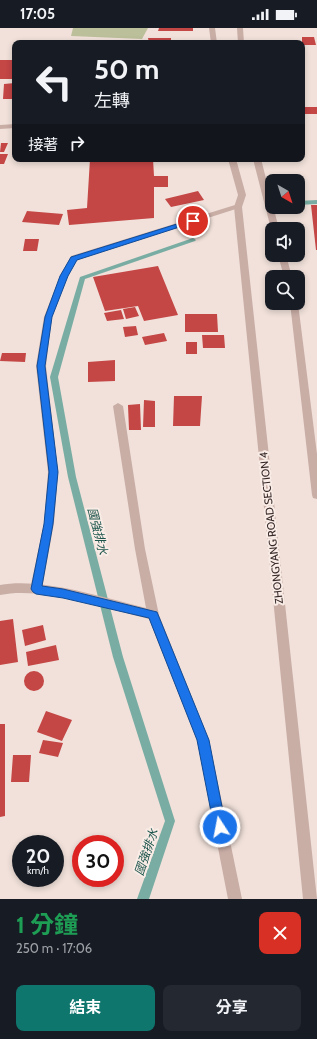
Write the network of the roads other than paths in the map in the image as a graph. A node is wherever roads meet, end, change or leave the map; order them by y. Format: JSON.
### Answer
{"nodes":[{"id":1,"x":212,"y":28,"type":"edge"},
{"id":2,"x":240,"y":28,"type":"edge"},
{"id":3,"x":214,"y":40,"type":"edge"},
{"id":4,"x":242,"y":40,"type":"edge"},
{"id":5,"x":12,"y":126,"type":"edge"},
{"id":6,"x":0,"y":127,"type":"edge"},
{"id":7,"x":233,"y":162,"type":"edge"},
{"id":8,"x":258,"y":162,"type":"edge"},
{"id":9,"x":238,"y":207,"type":"junction"},
{"id":10,"x":273,"y":222,"type":"edge"},
{"id":11,"x":295,"y":310,"type":"edge"},
{"id":12,"x":118,"y":406,"type":"dead end"},
{"id":13,"x":317,"y":495,"type":"edge"},
{"id":14,"x":36,"y":589,"type":"junction"},
{"id":15,"x":0,"y":590,"type":"edge"},
{"id":16,"x":153,"y":615,"type":"junction"},
{"id":17,"x":235,"y":899,"type":"edge"},
{"id":18,"x":309,"y":899,"type":"edge"}],
"edges":[{"from":1,"to":3,"type":"street"},
{"from":2,"to":4,"type":"street"},
{"from":5,"to":6,"type":"street"},
{"from":7,"to":9,"type":"street","name":"ZHONGYANG ROAD SECTION 4"},
{"from":8,"to":10,"type":"street"},
{"from":9,"to":14,"type":"street"},
{"from":9,"to":18,"type":"street","name":"ZHONGYANG ROAD SECTION 4"},
{"from":11,"to":13,"type":"street"},
{"from":12,"to":16,"type":"street"},
{"from":14,"to":15,"type":"street"},
{"from":14,"to":16,"type":"street"},
{"from":16,"to":17,"type":"street"}]}
